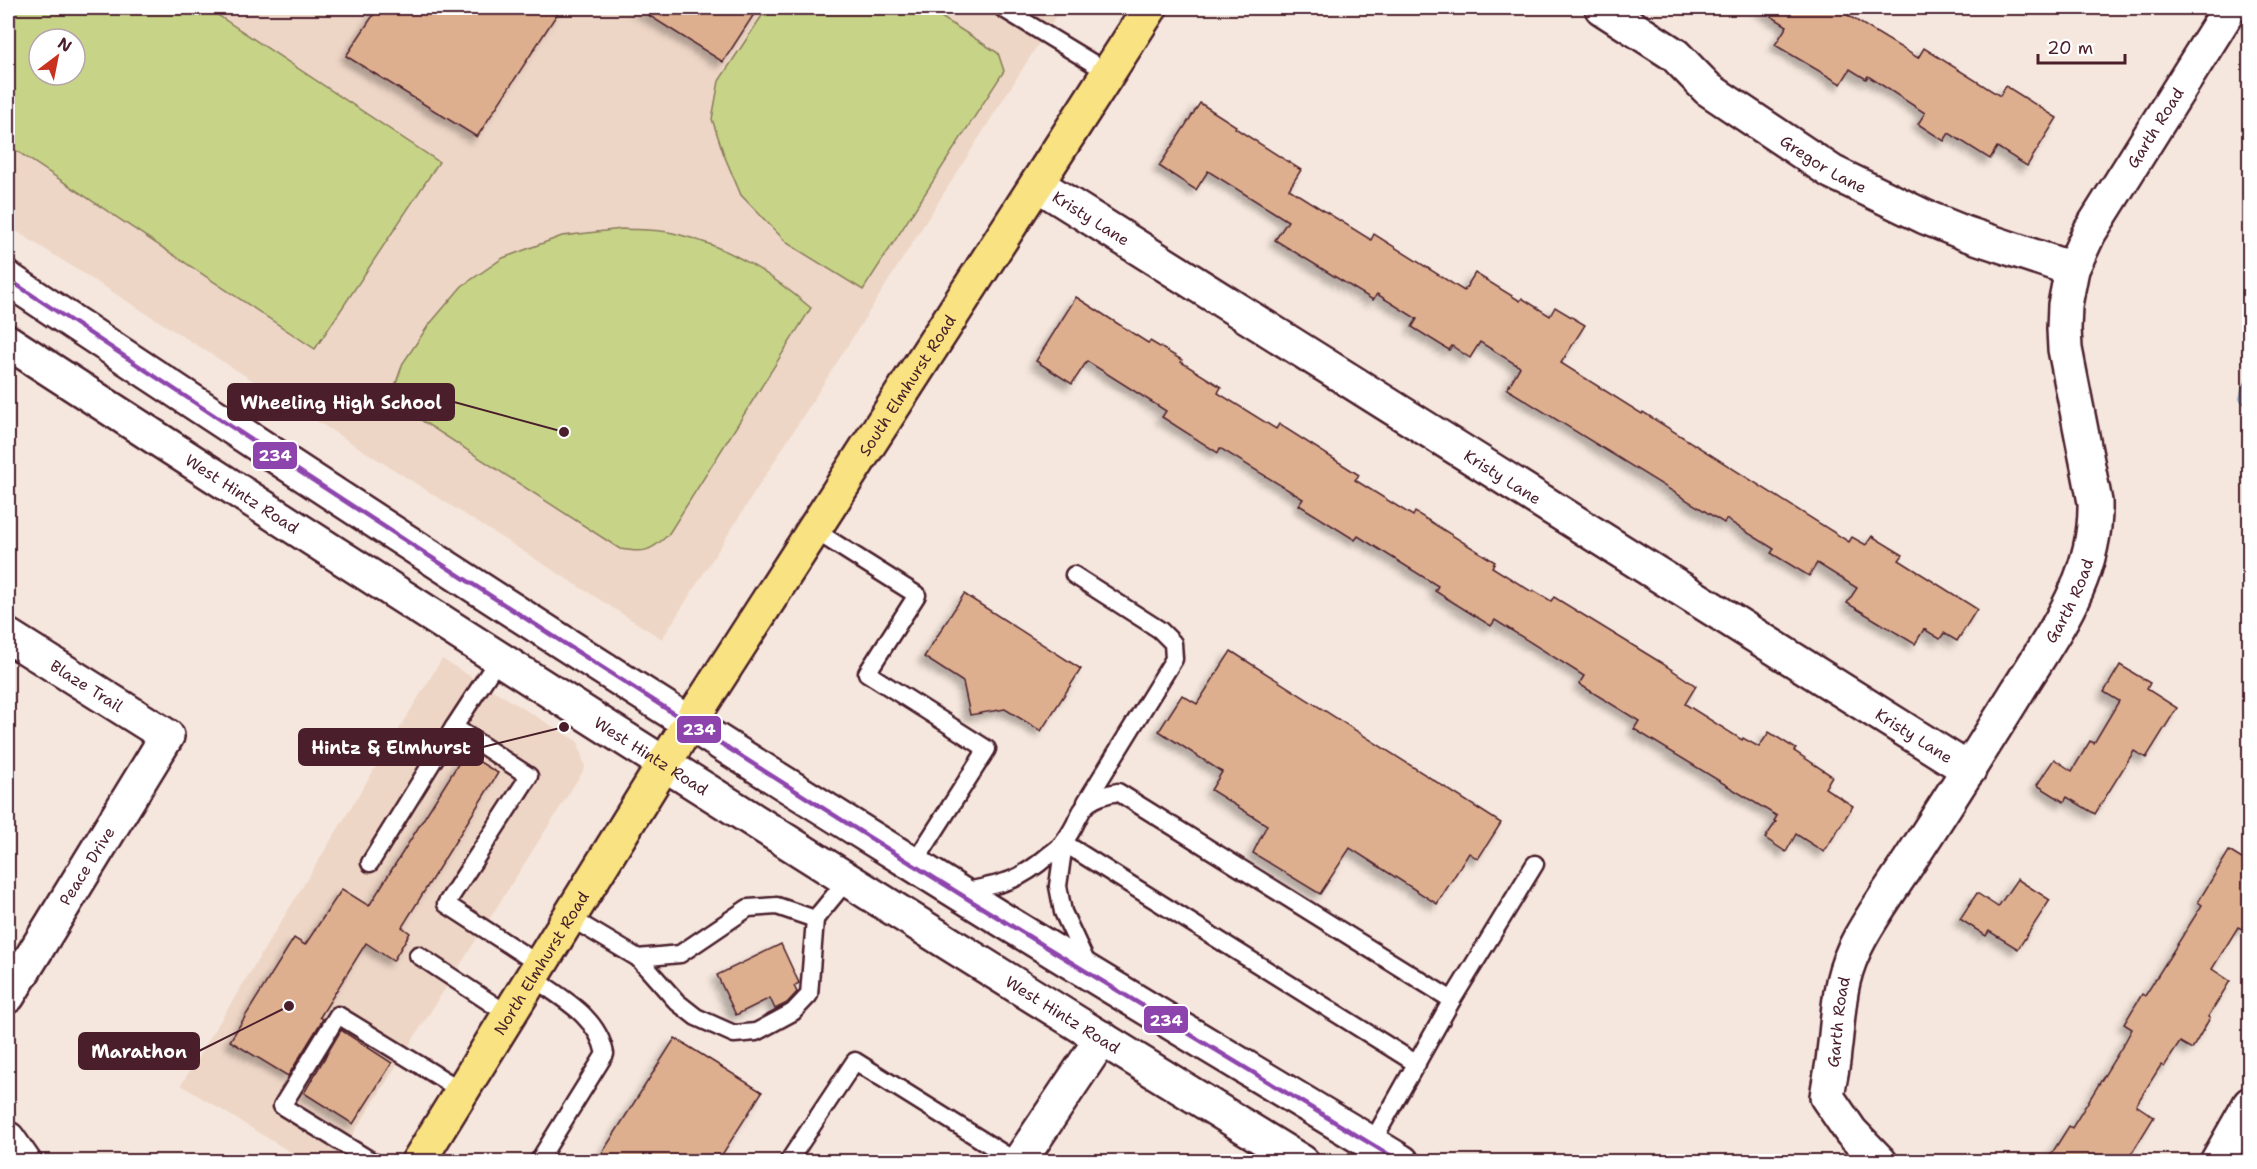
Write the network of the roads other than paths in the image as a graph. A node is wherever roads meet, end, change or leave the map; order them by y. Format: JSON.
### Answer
{"nodes":[{"id":1,"x":1002,"y":8,"type":"edge"},
{"id":2,"x":1150,"y":8,"type":"edge"},
{"id":3,"x":1602,"y":8,"type":"edge"},
{"id":4,"x":2230,"y":8,"type":"edge"},
{"id":5,"x":1109,"y":72,"type":"junction"},
{"id":6,"x":1037,"y":184,"type":"junction"},
{"id":7,"x":2072,"y":269,"type":"junction"},
{"id":8,"x":8,"y":279,"type":"edge"},
{"id":9,"x":8,"y":342,"type":"edge"},
{"id":10,"x":814,"y":530,"type":"junction"},
{"id":11,"x":1074,"y":575,"type":"dead end"},
{"id":12,"x":8,"y":636,"type":"edge"},
{"id":13,"x":499,"y":658,"type":"junction"},
{"id":14,"x":690,"y":722,"type":"junction"},
{"id":15,"x":454,"y":727,"type":"junction"},
{"id":16,"x":167,"y":736,"type":"joint"},
{"id":17,"x":664,"y":764,"type":"junction"},
{"id":18,"x":1969,"y":770,"type":"junction"},
{"id":19,"x":1084,"y":806,"type":"junction"},
{"id":20,"x":1064,"y":843,"type":"junction"},
{"id":21,"x":370,"y":863,"type":"dead end"},
{"id":22,"x":1535,"y":864,"type":"dead end"},
{"id":23,"x":913,"y":865,"type":"junction"},
{"id":24,"x":847,"y":880,"type":"junction"},
{"id":25,"x":959,"y":893,"type":"junction"},
{"id":26,"x":569,"y":917,"type":"junction"},
{"id":27,"x":815,"y":920,"type":"junction"},
{"id":28,"x":417,"y":955,"type":"dead end"},
{"id":29,"x":638,"y":958,"type":"junction"},
{"id":30,"x":536,"y":971,"type":"junction"},
{"id":31,"x":1092,"y":974,"type":"junction"},
{"id":32,"x":8,"y":996,"type":"edge"},
{"id":33,"x":1452,"y":1000,"type":"junction"},
{"id":34,"x":509,"y":1015,"type":"junction"},
{"id":35,"x":1102,"y":1038,"type":"junction"},
{"id":36,"x":1416,"y":1064,"type":"junction"},
{"id":37,"x":462,"y":1091,"type":"junction"},
{"id":38,"x":2250,"y":1104,"type":"edge"},
{"id":39,"x":8,"y":1139,"type":"edge"},
{"id":40,"x":1366,"y":1152,"type":"edge"},
{"id":41,"x":24,"y":1161,"type":"edge"},
{"id":42,"x":374,"y":1161,"type":"edge"},
{"id":43,"x":418,"y":1161,"type":"edge"},
{"id":44,"x":538,"y":1161,"type":"edge"},
{"id":45,"x":788,"y":1161,"type":"edge"},
{"id":46,"x":1018,"y":1161,"type":"edge"},
{"id":47,"x":1302,"y":1161,"type":"edge"},
{"id":48,"x":1402,"y":1161,"type":"edge"},
{"id":49,"x":1880,"y":1161,"type":"edge"},
{"id":50,"x":2217,"y":1161,"type":"edge"}],
"edges":[{"from":1,"to":5,"type":"lane"},
{"from":2,"to":5,"type":"main road","name":"South Elmhurst Road"},
{"from":3,"to":7,"type":"street","name":"Gregor Lane"},
{"from":4,"to":7,"type":"street","name":"Garth Road"},
{"from":5,"to":6,"type":"main road","name":"South Elmhurst Road"},
{"from":6,"to":10,"type":"main road","name":"South Elmhurst Road"},
{"from":6,"to":18,"type":"street","name":"Kristy Lane"},
{"from":7,"to":18,"type":"street","name":"Garth Road"},
{"from":8,"to":14,"type":"street"},
{"from":9,"to":13,"type":"street","name":"West Hintz Road"},
{"from":10,"to":14,"type":"main road","name":"South Elmhurst Road"},
{"from":10,"to":23,"type":"lane"},
{"from":11,"to":19,"type":"lane"},
{"from":12,"to":16,"type":"street","name":"Blaze Trail"},
{"from":13,"to":15,"type":"lane"},
{"from":13,"to":17,"type":"street","name":"West Hintz Road"},
{"from":14,"to":17,"type":"main road","name":"South Elmhurst Road"},
{"from":14,"to":23,"type":"street"},
{"from":15,"to":21,"type":"lane"},
{"from":15,"to":30,"type":"lane"},
{"from":16,"to":32,"type":"street","name":"Peace Drive"},
{"from":17,"to":24,"type":"street","name":"West Hintz Road"},
{"from":17,"to":26,"type":"main road","name":"North Elmhurst Road"},
{"from":18,"to":49,"type":"street","name":"Garth Road"},
{"from":19,"to":20,"type":"lane"},
{"from":19,"to":33,"type":"lane"},
{"from":20,"to":25,"type":"lane"},
{"from":20,"to":31,"type":"lane"},
{"from":20,"to":36,"type":"lane"},
{"from":22,"to":33,"type":"lane"},
{"from":23,"to":25,"type":"street"},
{"from":24,"to":27,"type":"lane"},
{"from":24,"to":35,"type":"street","name":"West Hintz Road"},
{"from":25,"to":31,"type":"street"},
{"from":26,"to":29,"type":"lane"},
{"from":26,"to":30,"type":"main road","name":"North Elmhurst Road"},
{"from":27,"to":29,"type":"lane"},
{"from":27,"to":29,"type":"lane"},
{"from":28,"to":34,"type":"lane"},
{"from":30,"to":34,"type":"main road","name":"North Elmhurst Road"},
{"from":30,"to":44,"type":"lane"},
{"from":31,"to":40,"type":"street"},
{"from":33,"to":36,"type":"lane"},
{"from":34,"to":37,"type":"main road","name":"North Elmhurst Road"},
{"from":35,"to":46,"type":"street"},
{"from":35,"to":47,"type":"street","name":"West Hintz Road"},
{"from":36,"to":40,"type":"lane"},
{"from":37,"to":42,"type":"lane"},
{"from":37,"to":43,"type":"main road","name":"North Elmhurst Road"},
{"from":38,"to":50,"type":"street"},
{"from":39,"to":41,"type":"street"},
{"from":40,"to":48,"type":"street"},
{"from":45,"to":46,"type":"lane"}]}
